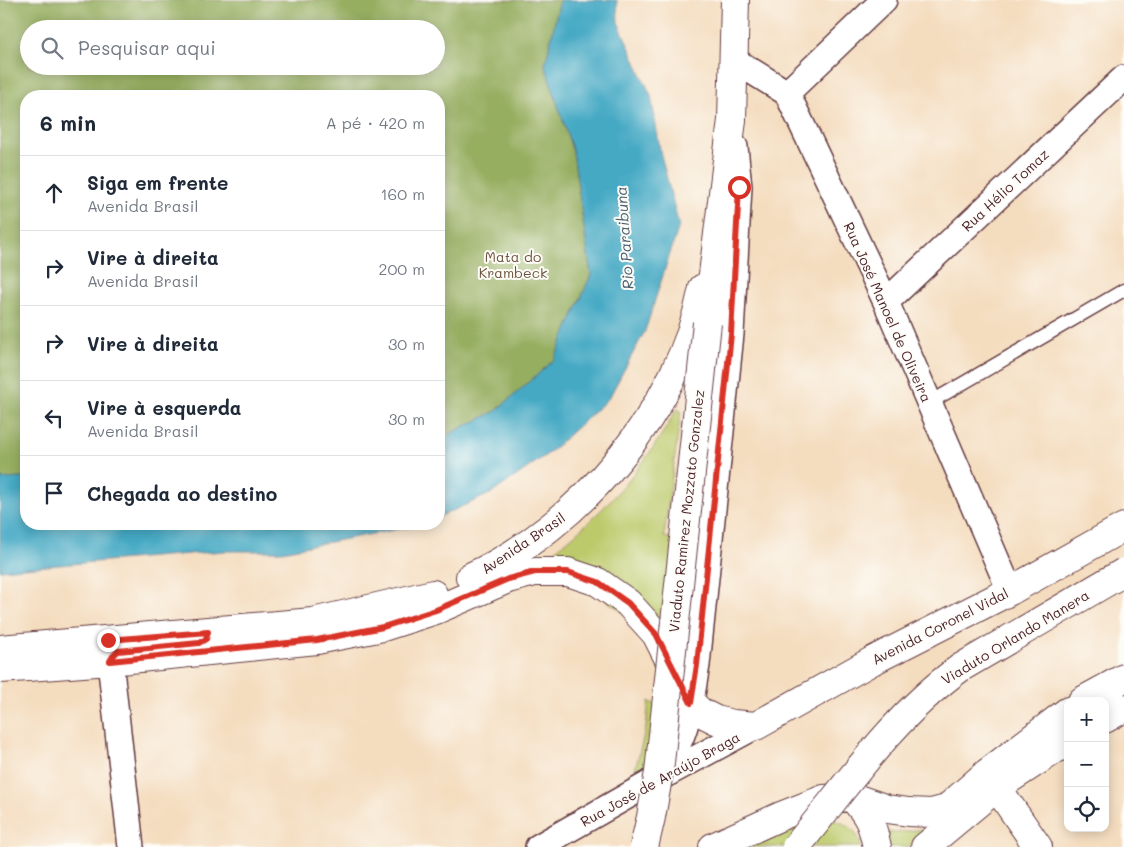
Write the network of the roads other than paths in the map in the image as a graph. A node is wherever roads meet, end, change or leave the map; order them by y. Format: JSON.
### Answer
{"nodes":[{"id":1,"x":735,"y":0,"type":"edge"},
{"id":2,"x":884,"y":0,"type":"edge"},
{"id":3,"x":734,"y":60,"type":"junction"},
{"id":4,"x":1124,"y":78,"type":"edge"},
{"id":5,"x":787,"y":93,"type":"junction"},
{"id":6,"x":732,"y":120,"type":"junction"},
{"id":7,"x":723,"y":188,"type":"junction"},
{"id":8,"x":1124,"y":290,"type":"edge"},
{"id":9,"x":886,"y":302,"type":"junction"},
{"id":10,"x":707,"y":323,"type":"joint"},
{"id":11,"x":929,"y":403,"type":"junction"},
{"id":12,"x":1124,"y":527,"type":"edge"},
{"id":13,"x":1124,"y":572,"type":"edge"},
{"id":14,"x":1010,"y":591,"type":"junction"},
{"id":15,"x":208,"y":632,"type":"junction"},
{"id":16,"x":0,"y":649,"type":"edge"},
{"id":17,"x":110,"y":661,"type":"junction"},
{"id":18,"x":0,"y":669,"type":"edge"},
{"id":19,"x":1124,"y":678,"type":"edge"},
{"id":20,"x":1089,"y":697,"type":"edge"},
{"id":21,"x":691,"y":703,"type":"junction"},
{"id":22,"x":1124,"y":708,"type":"edge"},
{"id":23,"x":1064,"y":715,"type":"edge"},
{"id":24,"x":1109,"y":717,"type":"edge"},
{"id":25,"x":756,"y":726,"type":"junction"},
{"id":26,"x":1066,"y":742,"type":"edge"},
{"id":27,"x":992,"y":780,"type":"junction"},
{"id":28,"x":652,"y":782,"type":"junction"},
{"id":29,"x":852,"y":797,"type":"junction"},
{"id":30,"x":131,"y":847,"type":"edge"},
{"id":31,"x":538,"y":847,"type":"edge"},
{"id":32,"x":644,"y":847,"type":"edge"},
{"id":33,"x":713,"y":847,"type":"edge"},
{"id":34,"x":796,"y":847,"type":"edge"},
{"id":35,"x":877,"y":847,"type":"edge"},
{"id":36,"x":925,"y":847,"type":"edge"},
{"id":37,"x":1038,"y":847,"type":"edge"}],
"edges":[{"from":1,"to":3,"type":"main road","name":"Avenida Brasil"},
{"from":2,"to":5,"type":"street"},
{"from":3,"to":5,"type":"street"},
{"from":3,"to":6,"type":"main road","name":"Avenida Brasil"},
{"from":4,"to":9,"type":"street","name":"Rua Hélio Tomaz"},
{"from":5,"to":9,"type":"street","name":"Rua José Manoel de Oliveira"},
{"from":6,"to":7,"type":"main road","name":"Avenida Brasil"},
{"from":6,"to":21,"type":"street","name":"Avenida Brasil"},
{"from":7,"to":10,"type":"main road","name":"Avenida Brasil"},
{"from":7,"to":15,"type":"main road","name":"Avenida Brasil"},
{"from":8,"to":11,"type":"lane"},
{"from":9,"to":11,"type":"street","name":"Rua José Manoel de Oliveira"},
{"from":10,"to":32,"type":"main road","name":"Viaduto Ramirez Mozzato Gonzalez","bridge":true},
{"from":11,"to":14,"type":"street","name":"Rua José Manoel de Oliveira"},
{"from":12,"to":14,"type":"main road","name":"Avenida Coronel Vidal"},
{"from":13,"to":34,"type":"main road","name":"Viaduto Orlando Manera","bridge":true},
{"from":14,"to":25,"type":"main road","name":"Avenida Coronel Vidal"},
{"from":15,"to":16,"type":"main road","name":"Avenida Brasil"},
{"from":15,"to":17,"type":"main road"},
{"from":17,"to":18,"type":"main road","name":"Avenida Brasil"},
{"from":17,"to":21,"type":"main road","name":"Avenida Brasil"},
{"from":17,"to":30,"type":"street"},
{"from":19,"to":20,"type":"main road"},
{"from":21,"to":25,"type":"main road","name":"Avenida Brasil"},
{"from":21,"to":28,"type":"street","name":"Avenida Brasil"},
{"from":22,"to":24,"type":"main road"},
{"from":23,"to":27,"type":"main road"},
{"from":25,"to":28,"type":"street","name":"Rua José de Araújo Braga"},
{"from":26,"to":27,"type":"main road"},
{"from":27,"to":29,"type":"main road"},
{"from":27,"to":36,"type":"main road"},
{"from":27,"to":37,"type":"main road"},
{"from":28,"to":31,"type":"street","name":"Rua José de Araújo Braga"},
{"from":29,"to":33,"type":"main road"},
{"from":29,"to":35,"type":"main road"}]}
